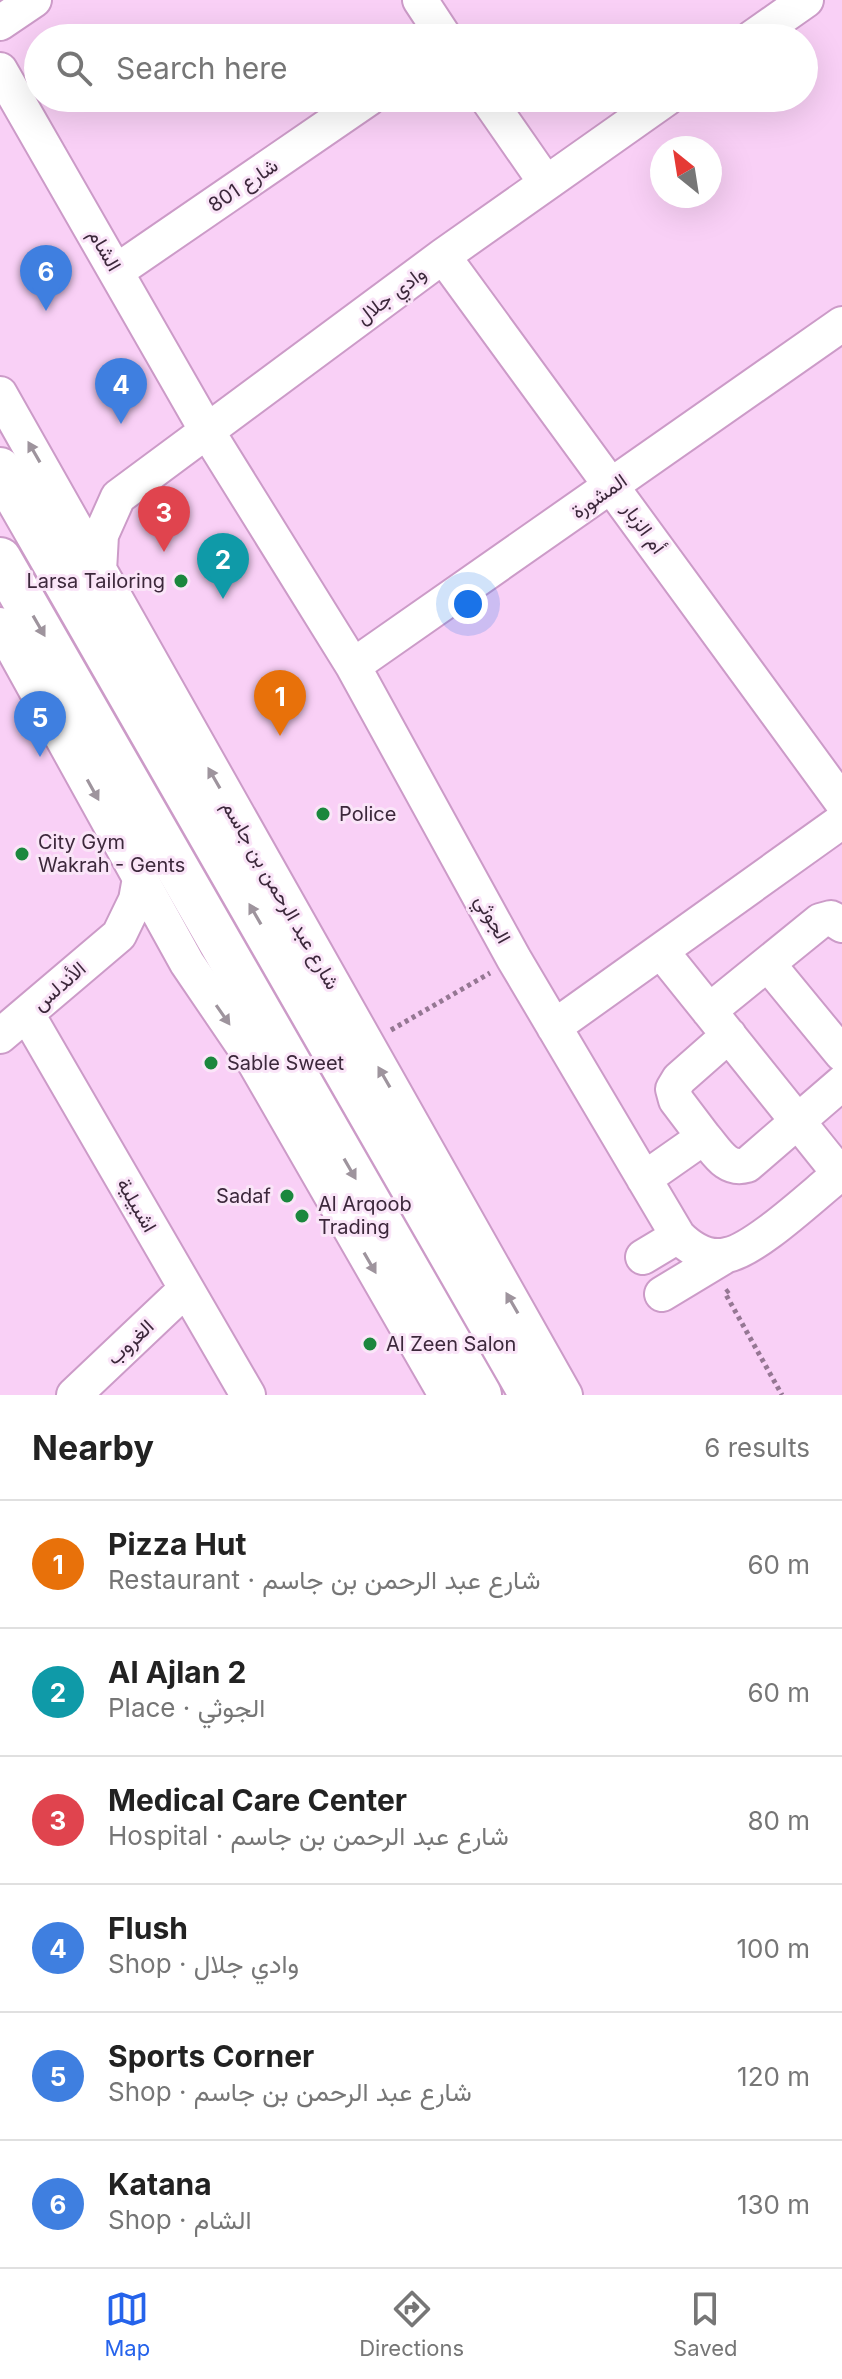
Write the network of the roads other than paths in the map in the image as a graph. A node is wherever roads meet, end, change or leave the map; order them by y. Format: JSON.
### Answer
{"nodes":[{"id":1,"x":34,"y":0,"type":"edge"},
{"id":2,"x":420,"y":0,"type":"edge"},
{"id":3,"x":806,"y":0,"type":"edge"},
{"id":4,"x":0,"y":23,"type":"edge"},
{"id":5,"x":436,"y":24,"type":"edge"},
{"id":6,"x":772,"y":24,"type":"edge"},
{"id":7,"x":0,"y":70,"type":"edge"},
{"id":8,"x":24,"y":111,"type":"edge"},
{"id":9,"x":24,"y":112,"type":"edge"},
{"id":10,"x":349,"y":112,"type":"edge"},
{"id":11,"x":497,"y":112,"type":"edge"},
{"id":12,"x":647,"y":112,"type":"edge"},
{"id":13,"x":546,"y":183,"type":"junction"},
{"id":14,"x":443,"y":256,"type":"junction"},
{"id":15,"x":117,"y":271,"type":"junction"},
{"id":16,"x":842,"y":324,"type":"edge"},
{"id":17,"x":0,"y":394,"type":"edge"},
{"id":18,"x":207,"y":431,"type":"junction"},
{"id":19,"x":0,"y":469,"type":"edge"},
{"id":20,"x":613,"y":486,"type":"junction"},
{"id":21,"x":55,"y":488,"type":"junction"},
{"id":22,"x":118,"y":497,"type":"junction"},
{"id":23,"x":0,"y":559,"type":"edge"},
{"id":24,"x":97,"y":562,"type":"junction"},
{"id":25,"x":0,"y":625,"type":"edge"},
{"id":26,"x":111,"y":663,"type":"junction"},
{"id":27,"x":353,"y":666,"type":"junction"},
{"id":28,"x":842,"y":802,"type":"edge"},
{"id":29,"x":144,"y":810,"type":"junction"},
{"id":30,"x":842,"y":821,"type":"edge"},
{"id":31,"x":141,"y":876,"type":"junction"},
{"id":32,"x":842,"y":925,"type":"edge"},
{"id":33,"x":119,"y":935,"type":"junction"},
{"id":34,"x":661,"y":951,"type":"junction"},
{"id":35,"x":187,"y":963,"type":"junction"},
{"id":36,"x":768,"y":964,"type":"junction"},
{"id":37,"x":27,"y":1014,"type":"junction"},
{"id":38,"x":719,"y":1023,"type":"junction"},
{"id":39,"x":554,"y":1027,"type":"junction"},
{"id":40,"x":0,"y":1036,"type":"edge"},
{"id":41,"x":842,"y":1054,"type":"edge"},
{"id":42,"x":842,"y":1083,"type":"edge"},
{"id":43,"x":797,"y":1121,"type":"junction"},
{"id":44,"x":704,"y":1137,"type":"junction"},
{"id":45,"x":841,"y":1173,"type":"edge"},
{"id":46,"x":644,"y":1179,"type":"junction"},
{"id":47,"x":678,"y":1236,"type":"junction"},
{"id":48,"x":643,"y":1257,"type":"dead end"},
{"id":49,"x":729,"y":1271,"type":"junction"},
{"id":50,"x":186,"y":1289,"type":"junction"},
{"id":51,"x":662,"y":1294,"type":"dead end"},
{"id":52,"x":74,"y":1395,"type":"edge"},
{"id":53,"x":248,"y":1395,"type":"edge"},
{"id":54,"x":446,"y":1395,"type":"edge"},
{"id":55,"x":480,"y":1395,"type":"edge"},
{"id":56,"x":531,"y":1395,"type":"edge"},
{"id":57,"x":565,"y":1395,"type":"edge"}],
"edges":[{"from":1,"to":4,"type":"street"},
{"from":2,"to":5,"type":"street"},
{"from":3,"to":6,"type":"street"},
{"from":7,"to":8,"type":"street","name":"الشام"},
{"from":9,"to":15,"type":"street","name":"الشام"},
{"from":10,"to":15,"type":"street","name":"شارع 801"},
{"from":11,"to":13,"type":"street"},
{"from":12,"to":13,"type":"street","name":"وادي جلال"},
{"from":13,"to":14,"type":"street","name":"وادي جلال"},
{"from":14,"to":18,"type":"street","name":"وادي جلال"},
{"from":14,"to":20,"type":"street","name":"أم الزبار"},
{"from":15,"to":18,"type":"street","name":"الشام"},
{"from":16,"to":20,"type":"street","name":"المشورة"},
{"from":21,"to":17,"type":"street","name":"شارع عبد الرحمن بن جاسم","one_way":true},
{"from":18,"to":22,"type":"street","name":"وادي جلال"},
{"from":18,"to":27,"type":"street","name":"الجوثي"},
{"from":19,"to":26,"type":"main road","name":"شارع عبد الرحمن بن جاسم"},
{"from":20,"to":27,"type":"street","name":"المشورة"},
{"from":20,"to":28,"type":"street","name":"أم الزبار"},
{"from":21,"to":22,"type":"street"},
{"from":21,"to":24,"type":"street","name":"شارع عبد الرحمن بن جاسم"},
{"from":22,"to":24,"type":"street","name":"وادي جلال"},
{"from":23,"to":29,"type":"main road","one_way":true},
{"from":24,"to":26,"type":"street","name":"وادي جلال"},
{"from":57,"to":24,"type":"street","name":"شارع عبد الرحمن بن جاسم","one_way":true},
{"from":25,"to":31,"type":"street","one_way":true},
{"from":56,"to":26,"type":"main road","name":"شارع عبد الرحمن بن جاسم","one_way":true},
{"from":27,"to":39,"type":"street","name":"الجوثي"},
{"from":29,"to":31,"type":"street","name":"الأندلس"},
{"from":29,"to":55,"type":"main road","one_way":true},
{"from":30,"to":34,"type":"street"},
{"from":31,"to":33,"type":"street","name":"الأندلس"},
{"from":31,"to":35,"type":"street"},
{"from":32,"to":36,"type":"street"},
{"from":33,"to":35,"type":"street"},
{"from":33,"to":37,"type":"street","name":"الأندلس"},
{"from":34,"to":38,"type":"street"},
{"from":34,"to":39,"type":"street"},
{"from":35,"to":54,"type":"street","one_way":true},
{"from":36,"to":38,"type":"street"},
{"from":36,"to":41,"type":"street"},
{"from":37,"to":40,"type":"street","name":"الأندلس"},
{"from":37,"to":50,"type":"street","name":"اشبيلية"},
{"from":38,"to":43,"type":"street"},
{"from":38,"to":44,"type":"street"},
{"from":39,"to":46,"type":"street","name":"الجوثي"},
{"from":42,"to":43,"type":"street"},
{"from":43,"to":44,"type":"street"},
{"from":43,"to":45,"type":"street"},
{"from":44,"to":46,"type":"street"},
{"from":45,"to":49,"type":"street"},
{"from":46,"to":47,"type":"street","name":"الجوثي"},
{"from":47,"to":48,"type":"street"},
{"from":47,"to":49,"type":"street"},
{"from":49,"to":51,"type":"street"},
{"from":50,"to":52,"type":"street","name":"الغروب"},
{"from":50,"to":53,"type":"street","name":"اشبيلية"}]}
